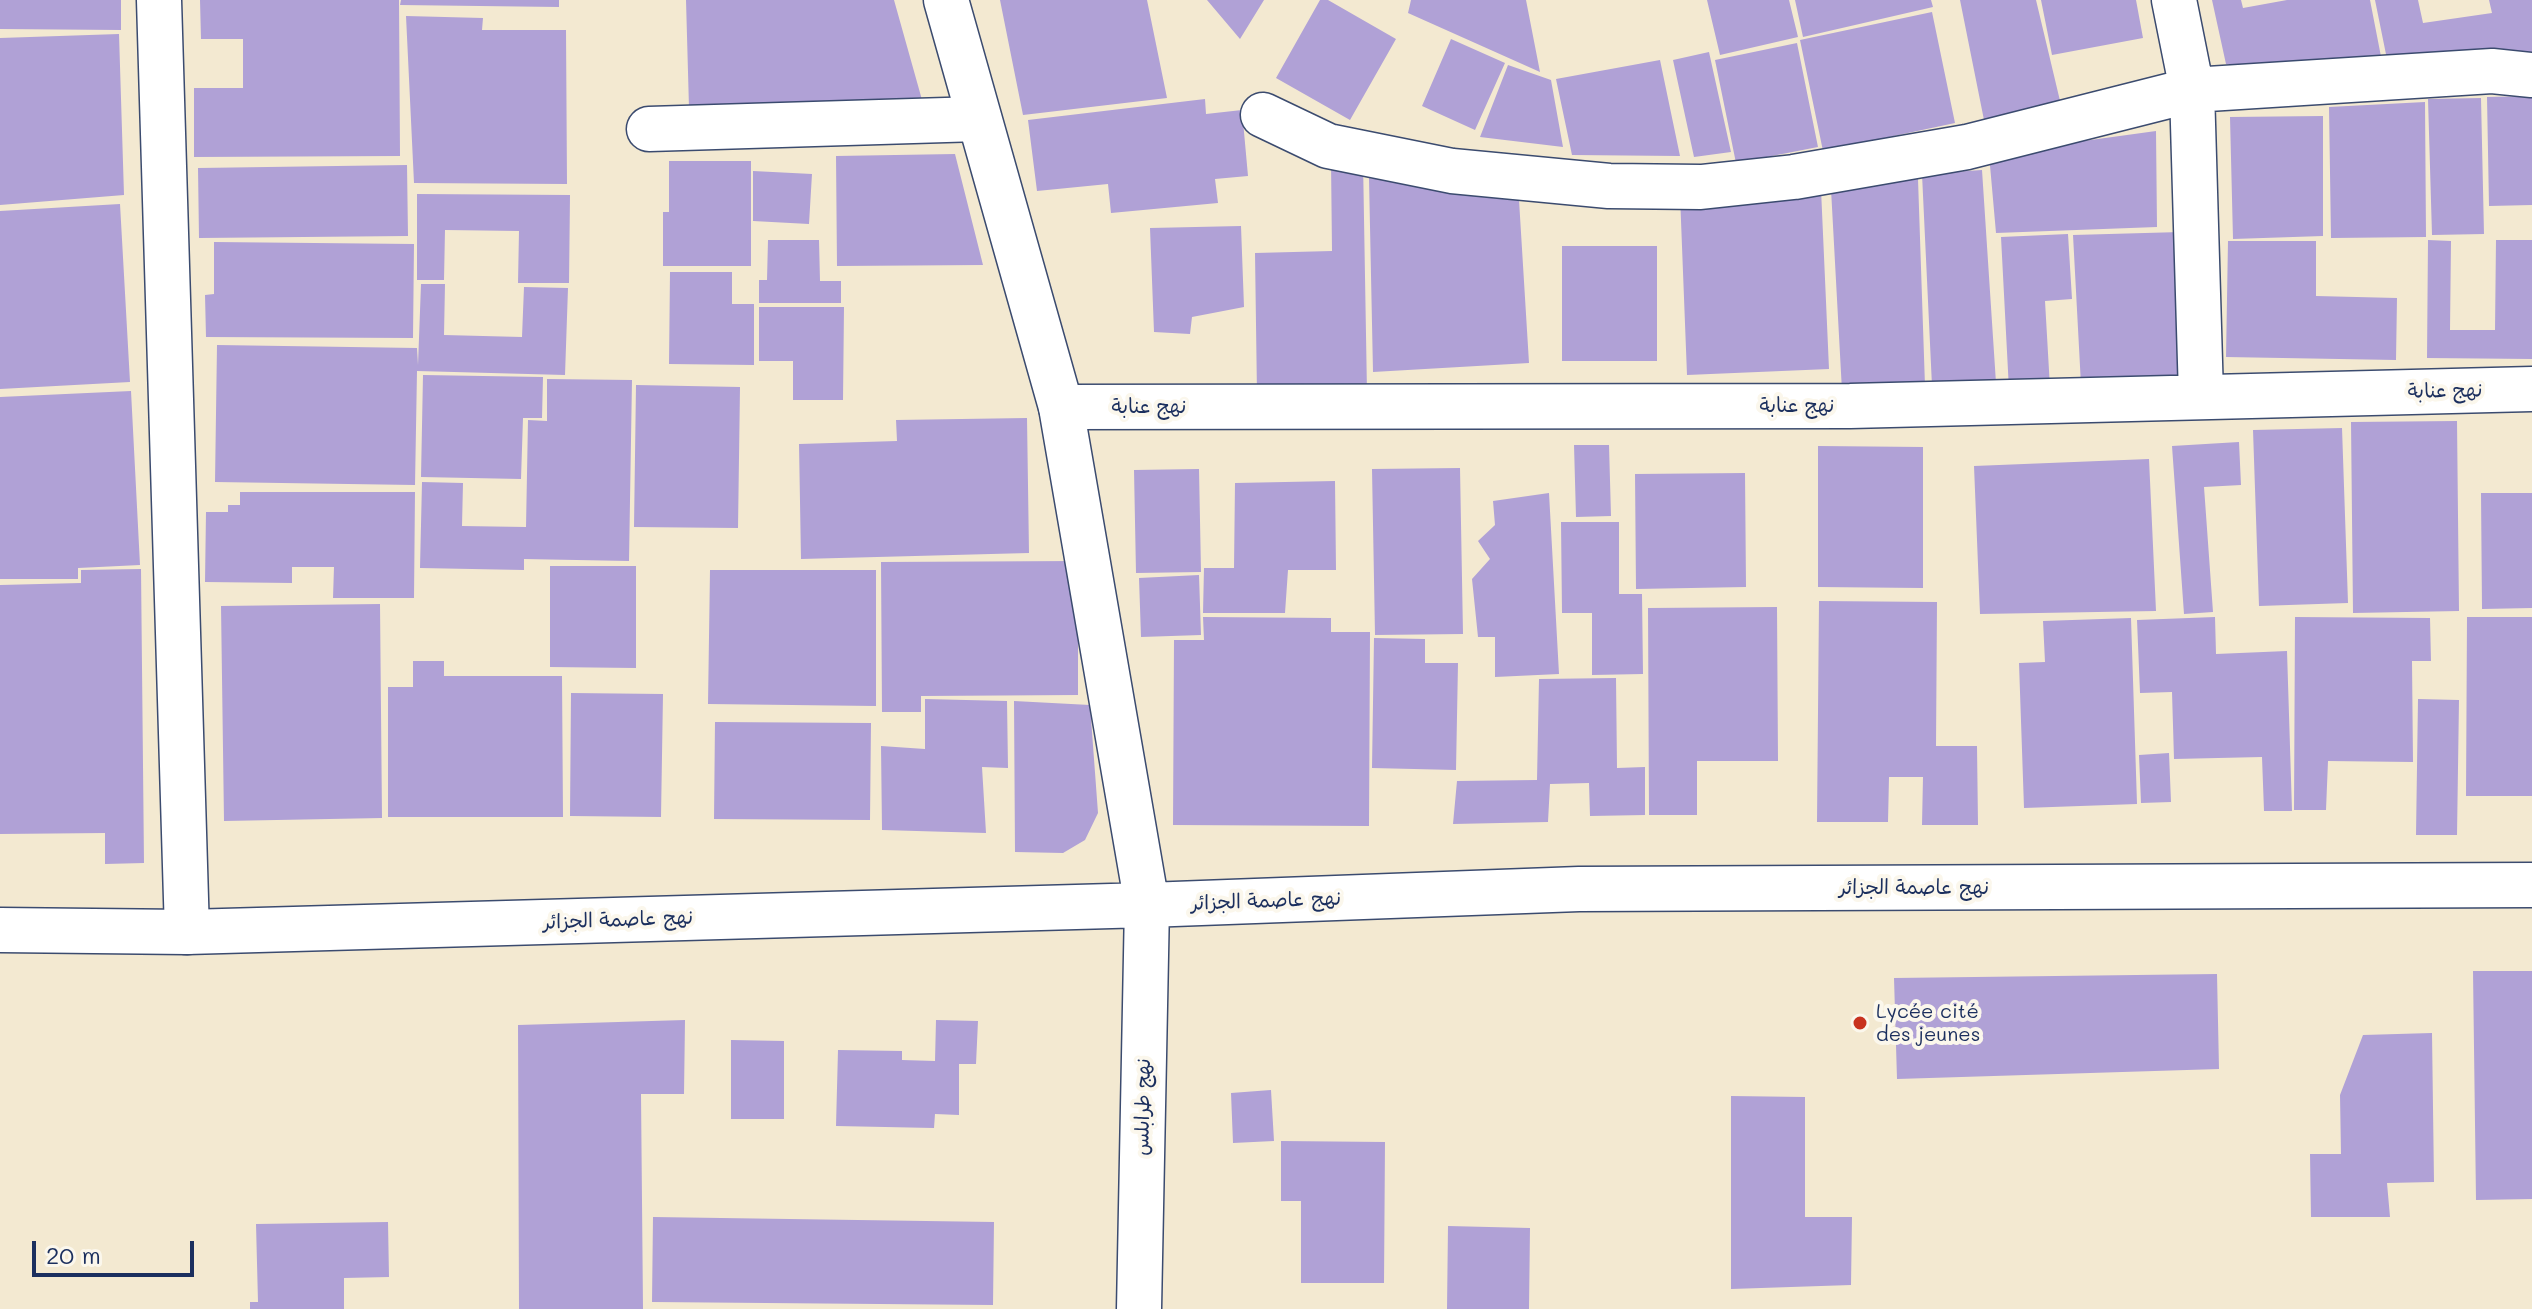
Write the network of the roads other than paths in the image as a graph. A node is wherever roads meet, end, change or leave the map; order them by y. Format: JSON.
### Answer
{"nodes":[{"id":1,"x":159,"y":0,"type":"edge"},
{"id":2,"x":946,"y":0,"type":"edge"},
{"id":3,"x":2174,"y":0,"type":"edge"},
{"id":4,"x":2532,"y":75,"type":"edge"},
{"id":5,"x":2192,"y":90,"type":"junction"},
{"id":6,"x":1263,"y":115,"type":"dead end"},
{"id":7,"x":979,"y":119,"type":"junction"},
{"id":8,"x":649,"y":129,"type":"dead end"},
{"id":9,"x":2532,"y":389,"type":"edge"},
{"id":10,"x":2201,"y":396,"type":"junction"},
{"id":11,"x":1061,"y":407,"type":"junction"},
{"id":12,"x":2532,"y":885,"type":"edge"},
{"id":13,"x":1147,"y":905,"type":"junction"},
{"id":14,"x":0,"y":930,"type":"edge"},
{"id":15,"x":187,"y":932,"type":"junction"},
{"id":16,"x":1139,"y":1309,"type":"edge"}],
"edges":[{"from":1,"to":15,"type":"street"},
{"from":2,"to":7,"type":"street","name":"نهج طرابلس"},
{"from":3,"to":5,"type":"street"},
{"from":4,"to":5,"type":"street"},
{"from":5,"to":6,"type":"street"},
{"from":5,"to":10,"type":"street"},
{"from":7,"to":8,"type":"street"},
{"from":7,"to":11,"type":"street","name":"نهج طرابلس"},
{"from":9,"to":10,"type":"street","name":"نهج عنابة"},
{"from":10,"to":11,"type":"street","name":"نهج عنابة"},
{"from":11,"to":13,"type":"street","name":"نهج طرابلس"},
{"from":12,"to":13,"type":"street","name":"نهج عاصمة الجزائر"},
{"from":13,"to":15,"type":"street","name":"نهج عاصمة الجزائر"},
{"from":13,"to":16,"type":"street","name":"نهج طرابلس"},
{"from":14,"to":15,"type":"street","name":"نهج عاصمة الجزائر"}]}
